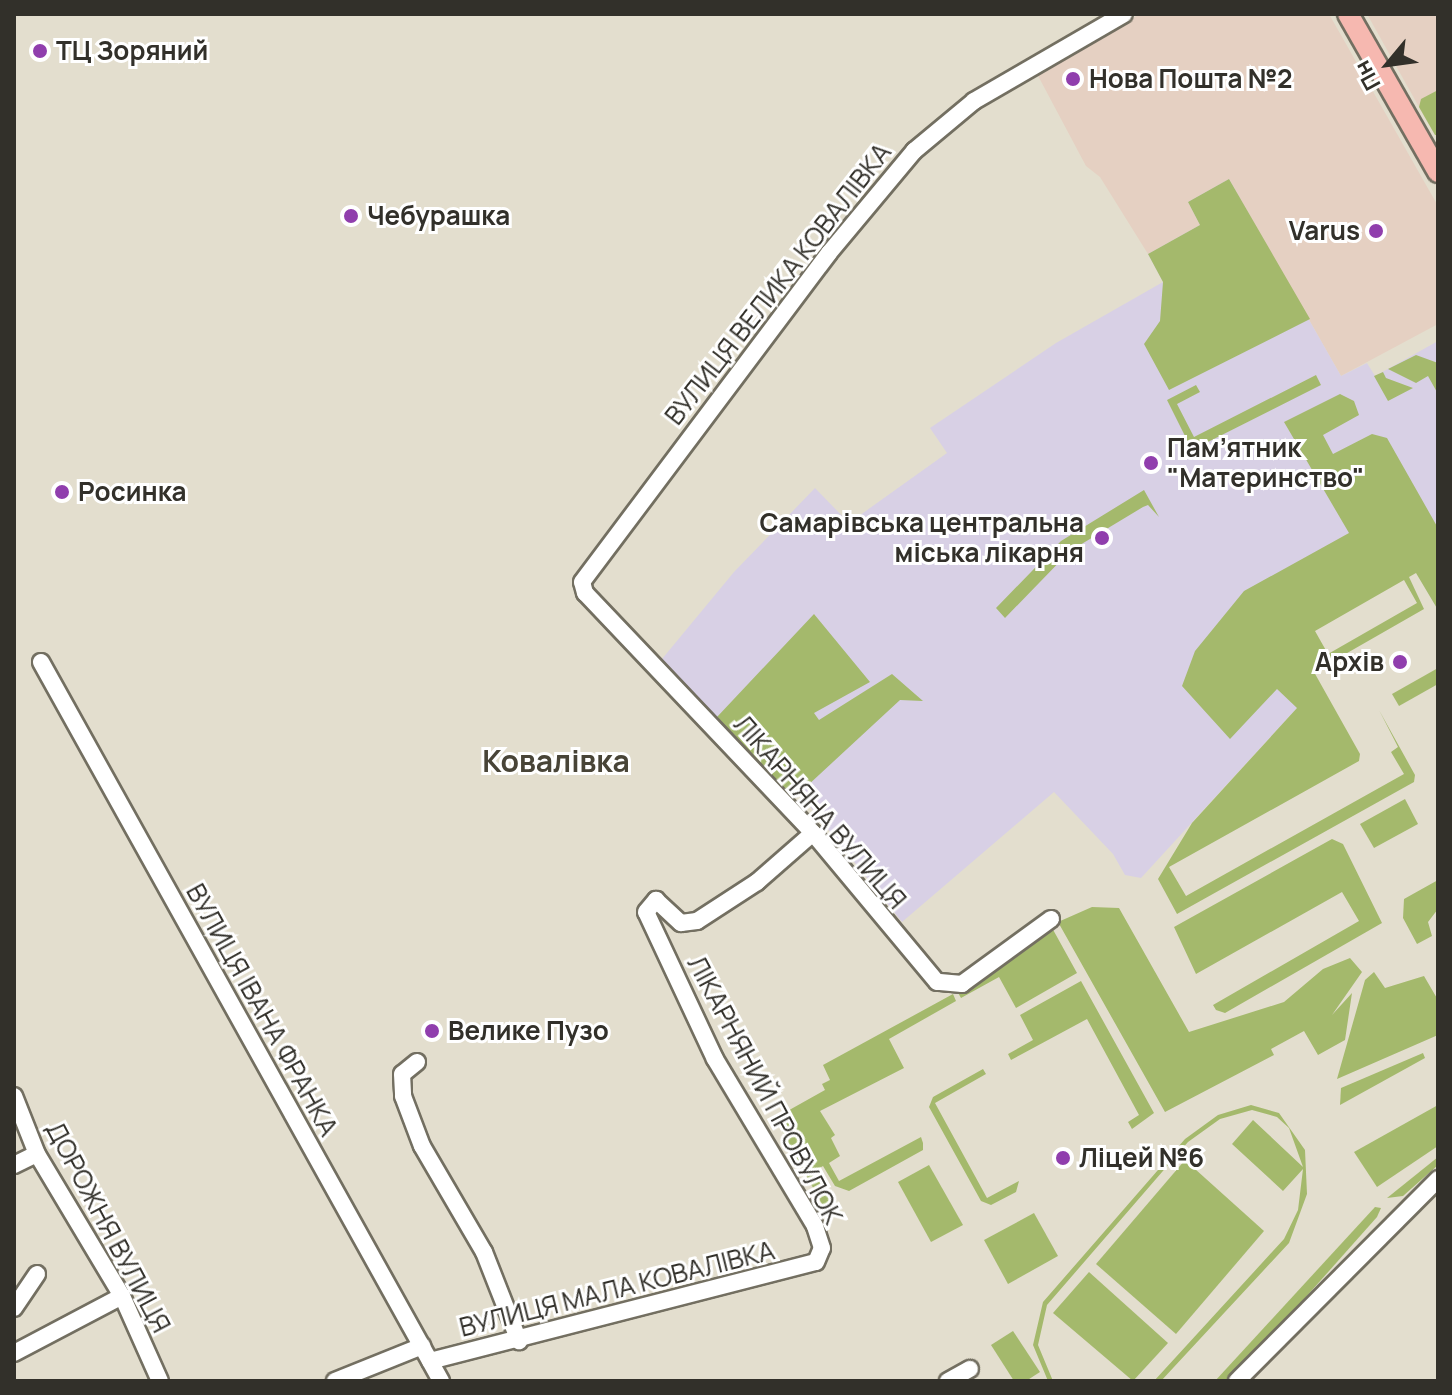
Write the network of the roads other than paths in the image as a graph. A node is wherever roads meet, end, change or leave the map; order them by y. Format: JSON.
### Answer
{"nodes":[{"id":1,"x":1124,"y":14,"type":"edge"},
{"id":2,"x":1348,"y":14,"type":"edge"},
{"id":3,"x":1438,"y":172,"type":"edge"},
{"id":4,"x":586,"y":572,"type":"joint"},
{"id":5,"x":41,"y":662,"type":"dead end"},
{"id":6,"x":813,"y":833,"type":"junction"},
{"id":7,"x":1051,"y":919,"type":"dead end"},
{"id":8,"x":417,"y":1062,"type":"dead end"},
{"id":9,"x":14,"y":1096,"type":"edge"},
{"id":10,"x":37,"y":1154,"type":"junction"},
{"id":11,"x":14,"y":1165,"type":"edge"},
{"id":12,"x":1438,"y":1179,"type":"edge"},
{"id":13,"x":816,"y":1262,"type":"joint"},
{"id":14,"x":37,"y":1274,"type":"dead end"},
{"id":15,"x":122,"y":1296,"type":"junction"},
{"id":16,"x":14,"y":1308,"type":"edge"},
{"id":17,"x":519,"y":1341,"type":"junction"},
{"id":18,"x":14,"y":1353,"type":"edge"},
{"id":19,"x":426,"y":1354,"type":"junction"},
{"id":20,"x":970,"y":1369,"type":"dead end"},
{"id":21,"x":160,"y":1381,"type":"edge"},
{"id":22,"x":335,"y":1381,"type":"edge"},
{"id":23,"x":441,"y":1381,"type":"edge"},
{"id":24,"x":948,"y":1381,"type":"edge"},
{"id":25,"x":1237,"y":1381,"type":"edge"}],
"edges":[{"from":1,"to":4,"type":"street","name":"ВУЛИЦЯ ВЕЛИКА КОВАЛІВКА"},
{"from":2,"to":3,"type":"main road"},
{"from":4,"to":6,"type":"street","name":"ЛІКАРНЯНА ВУЛИЦЯ"},
{"from":5,"to":19,"type":"street","name":"ВУЛИЦЯ ІВАНА ФРАНКА"},
{"from":6,"to":7,"type":"street","name":"ЛІКАРНЯНА ВУЛИЦЯ"},
{"from":6,"to":13,"type":"street","name":"ЛІКАРНЯНИЙ ПРОВУЛОК"},
{"from":8,"to":17,"type":"street"},
{"from":9,"to":10,"type":"street","name":"ДОРОЖНЯ ВУЛИЦЯ"},
{"from":10,"to":11,"type":"street"},
{"from":10,"to":15,"type":"street","name":"ДОРОЖНЯ ВУЛИЦЯ"},
{"from":12,"to":25,"type":"street"},
{"from":13,"to":17,"type":"street","name":"ВУЛИЦЯ МАЛА КОВАЛІВКА"},
{"from":14,"to":16,"type":"street"},
{"from":15,"to":18,"type":"street"},
{"from":15,"to":21,"type":"street","name":"ДОРОЖНЯ ВУЛИЦЯ"},
{"from":17,"to":19,"type":"street","name":"ВУЛИЦЯ МАЛА КОВАЛІВКА"},
{"from":19,"to":22,"type":"street","name":"ВУЛИЦЯ МАЛА КОВАЛІВКА"},
{"from":19,"to":23,"type":"street","name":"ВУЛИЦЯ ІВАНА ФРАНКА"},
{"from":20,"to":24,"type":"street"}]}
